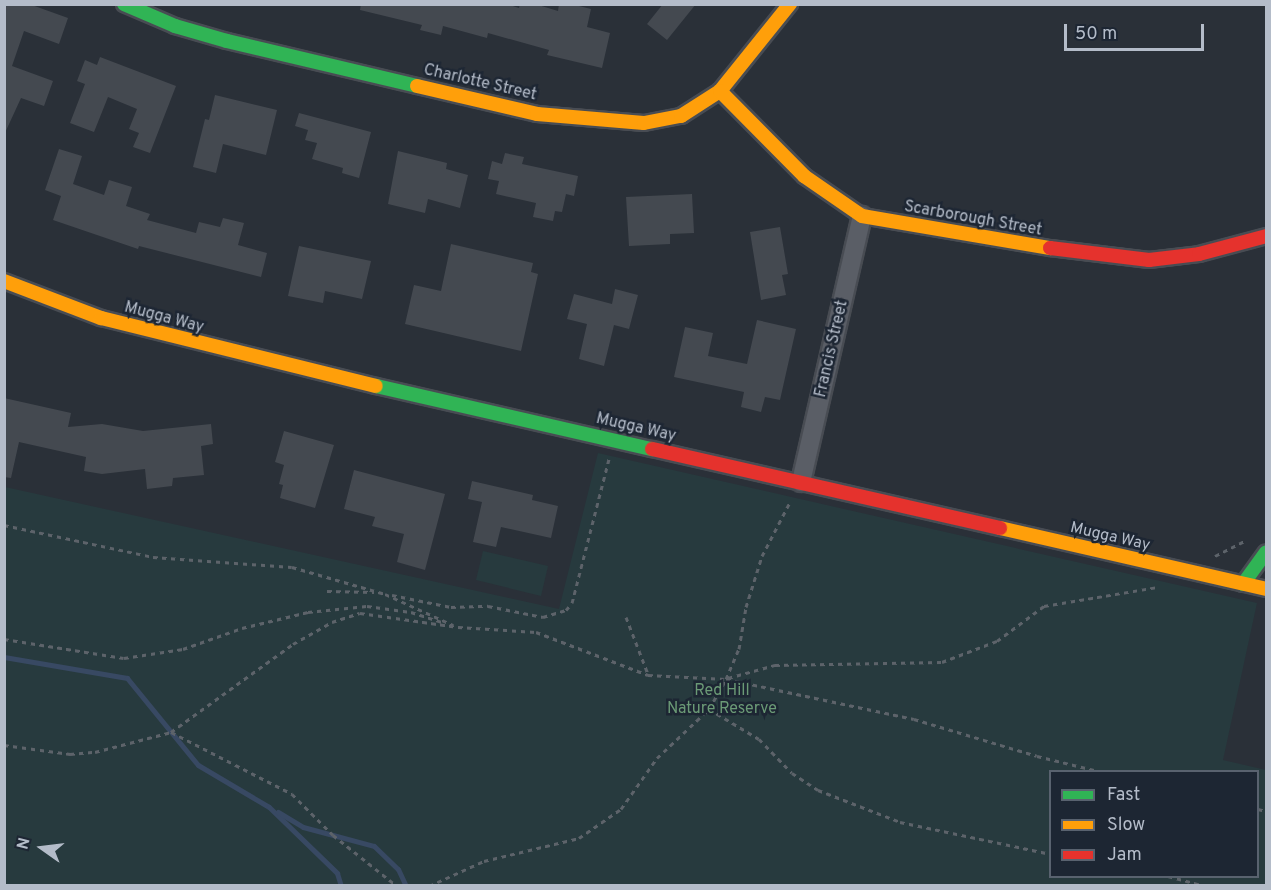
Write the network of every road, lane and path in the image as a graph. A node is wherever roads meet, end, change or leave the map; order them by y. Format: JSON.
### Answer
{"nodes":[{"id":1,"x":124,"y":4,"type":"edge"},
{"id":2,"x":790,"y":4,"type":"edge"},
{"id":3,"x":720,"y":91,"type":"junction"},
{"id":4,"x":862,"y":216,"type":"junction"},
{"id":5,"x":1266,"y":236,"type":"edge"},
{"id":6,"x":4,"y":281,"type":"edge"},
{"id":7,"x":613,"y":440,"type":"junction"},
{"id":8,"x":801,"y":482,"type":"junction"},
{"id":9,"x":4,"y":525,"type":"edge"},
{"id":10,"x":1248,"y":540,"type":"dead end"},
{"id":11,"x":1266,"y":552,"type":"edge"},
{"id":12,"x":1210,"y":558,"type":"dead end"},
{"id":13,"x":1243,"y":584,"type":"junction"},
{"id":14,"x":1167,"y":585,"type":"dead end"},
{"id":15,"x":1266,"y":589,"type":"edge"},
{"id":16,"x":327,"y":591,"type":"dead end"},
{"id":17,"x":385,"y":594,"type":"junction"},
{"id":18,"x":626,"y":617,"type":"dead end"},
{"id":19,"x":458,"y":627,"type":"junction"},
{"id":20,"x":4,"y":639,"type":"edge"},
{"id":21,"x":648,"y":675,"type":"junction"},
{"id":22,"x":726,"y":679,"type":"junction"},
{"id":23,"x":709,"y":709,"type":"junction"},
{"id":24,"x":171,"y":732,"type":"junction"},
{"id":25,"x":4,"y":745,"type":"edge"},
{"id":26,"x":1098,"y":770,"type":"edge"},
{"id":27,"x":1049,"y":854,"type":"edge"},
{"id":28,"x":1176,"y":878,"type":"edge"},
{"id":29,"x":397,"y":885,"type":"edge"},
{"id":30,"x":429,"y":885,"type":"edge"},
{"id":31,"x":1206,"y":885,"type":"edge"}],
"edges":[{"from":1,"to":3,"type":"street","name":"Charlotte Street"},
{"from":2,"to":3,"type":"street","name":"Charlotte Street"},
{"from":3,"to":4,"type":"street","name":"Scarborough Street"},
{"from":4,"to":5,"type":"street","name":"Scarborough Street"},
{"from":4,"to":8,"type":"street","name":"Francis Street"},
{"from":6,"to":7,"type":"street","name":"Mugga Way"},
{"from":7,"to":8,"type":"street","name":"Mugga Way"},
{"from":7,"to":17,"type":"path"},
{"from":8,"to":13,"type":"street","name":"Mugga Way"},
{"from":8,"to":22,"type":"path"},
{"from":9,"to":17,"type":"path"},
{"from":10,"to":12,"type":"path"},
{"from":11,"to":13,"type":"street"},
{"from":13,"to":15,"type":"street","name":"Mugga Way"},
{"from":14,"to":22,"type":"path"},
{"from":16,"to":17,"type":"path"},
{"from":17,"to":19,"type":"path"},
{"from":18,"to":21,"type":"path"},
{"from":19,"to":20,"type":"path"},
{"from":19,"to":21,"type":"path"},
{"from":19,"to":24,"type":"path"},
{"from":21,"to":22,"type":"path"},
{"from":22,"to":23,"type":"path"},
{"from":22,"to":26,"type":"path"},
{"from":23,"to":27,"type":"path"},
{"from":23,"to":30,"type":"path"},
{"from":24,"to":25,"type":"path"},
{"from":24,"to":29,"type":"path"},
{"from":28,"to":31,"type":"path"}]}
